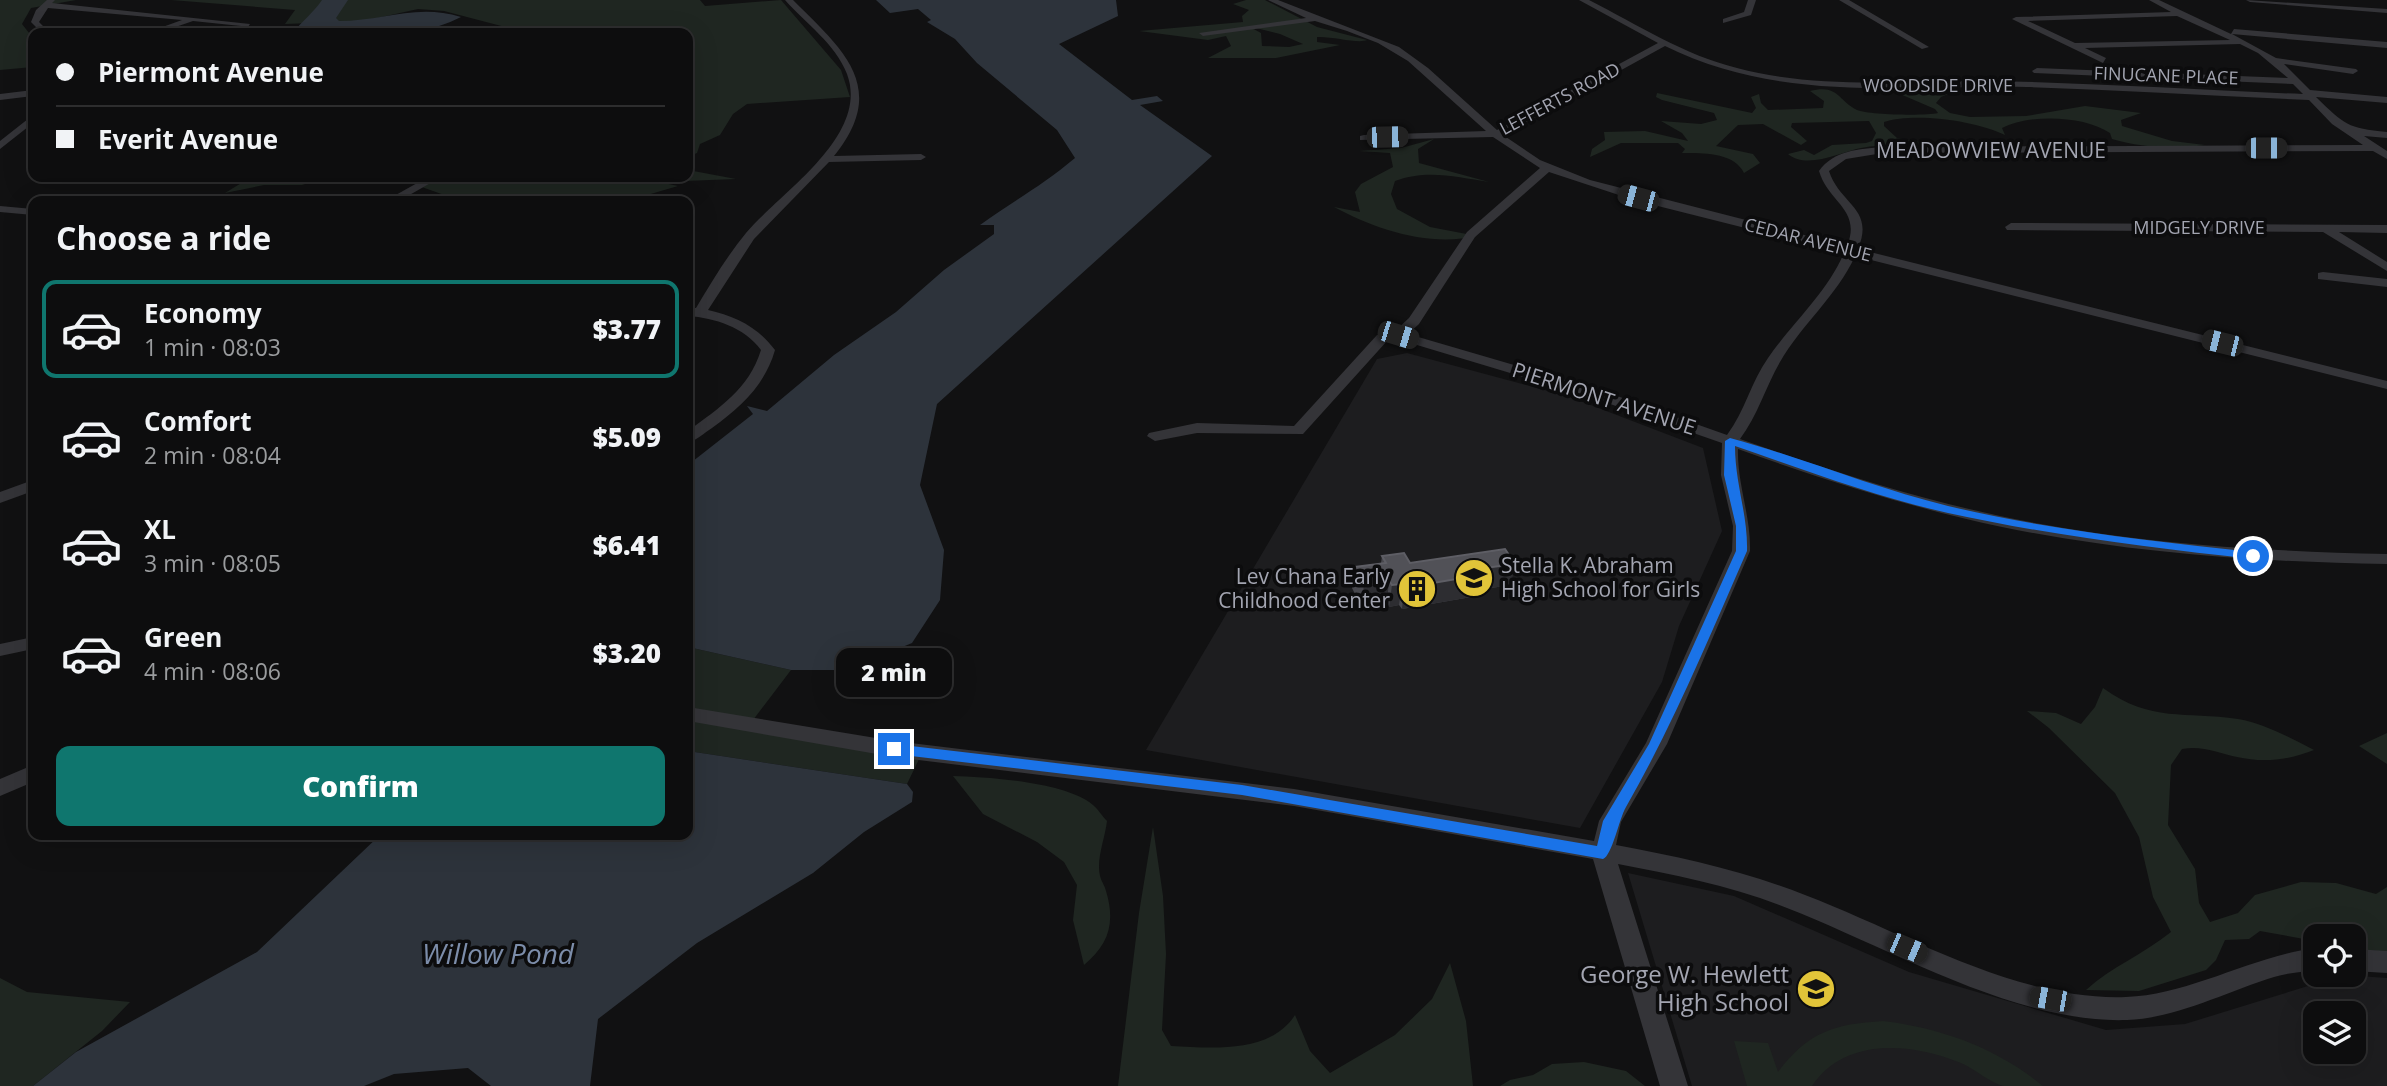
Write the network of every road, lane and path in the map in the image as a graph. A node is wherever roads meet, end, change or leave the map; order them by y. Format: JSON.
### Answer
{"nodes":[{"id":1,"x":789,"y":0,"type":"edge"},
{"id":2,"x":1274,"y":0,"type":"edge"},
{"id":3,"x":1583,"y":0,"type":"edge"},
{"id":4,"x":1752,"y":0,"type":"edge"},
{"id":5,"x":1843,"y":0,"type":"edge"},
{"id":6,"x":2153,"y":0,"type":"edge"},
{"id":7,"x":2250,"y":0,"type":"edge"},
{"id":8,"x":48,"y":3,"type":"edge"},
{"id":9,"x":2387,"y":11,"type":"edge"},
{"id":10,"x":2184,"y":14,"type":"junction"},
{"id":11,"x":195,"y":18,"type":"junction"},
{"id":12,"x":1316,"y":19,"type":"junction"},
{"id":13,"x":1726,"y":21,"type":"dead end"},
{"id":14,"x":2314,"y":26,"type":"dead end"},
{"id":15,"x":41,"y":28,"type":"edge"},
{"id":16,"x":165,"y":28,"type":"edge"},
{"id":17,"x":243,"y":28,"type":"edge"},
{"id":18,"x":2221,"y":31,"type":"junction"},
{"id":19,"x":1203,"y":33,"type":"dead end"},
{"id":20,"x":2331,"y":40,"type":"junction"},
{"id":21,"x":1667,"y":42,"type":"junction"},
{"id":22,"x":2243,"y":42,"type":"junction"},
{"id":23,"x":2387,"y":45,"type":"edge"},
{"id":24,"x":1925,"y":47,"type":"dead end"},
{"id":25,"x":2074,"y":47,"type":"junction"},
{"id":26,"x":2103,"y":60,"type":"dead end"},
{"id":27,"x":2274,"y":61,"type":"junction"},
{"id":28,"x":2037,"y":71,"type":"dead end"},
{"id":29,"x":2353,"y":71,"type":"dead end"},
{"id":30,"x":2295,"y":81,"type":"junction"},
{"id":31,"x":28,"y":94,"type":"edge"},
{"id":32,"x":2310,"y":95,"type":"junction"},
{"id":33,"x":0,"y":97,"type":"edge"},
{"id":34,"x":2387,"y":100,"type":"edge"},
{"id":35,"x":28,"y":122,"type":"edge"},
{"id":36,"x":2351,"y":132,"type":"junction"},
{"id":37,"x":1497,"y":134,"type":"junction"},
{"id":38,"x":2387,"y":135,"type":"edge"},
{"id":39,"x":1364,"y":138,"type":"dead end"},
{"id":40,"x":0,"y":146,"type":"edge"},
{"id":41,"x":2374,"y":148,"type":"junction"},
{"id":42,"x":2387,"y":156,"type":"edge"},
{"id":43,"x":921,"y":157,"type":"dead end"},
{"id":44,"x":825,"y":159,"type":"junction"},
{"id":45,"x":1549,"y":166,"type":"junction"},
{"id":46,"x":427,"y":182,"type":"edge"},
{"id":47,"x":400,"y":196,"type":"edge"},
{"id":48,"x":0,"y":209,"type":"edge"},
{"id":49,"x":28,"y":212,"type":"edge"},
{"id":50,"x":2011,"y":227,"type":"dead end"},
{"id":51,"x":2324,"y":228,"type":"junction"},
{"id":52,"x":2387,"y":229,"type":"edge"},
{"id":53,"x":1851,"y":251,"type":"junction"},
{"id":54,"x":2387,"y":267,"type":"edge"},
{"id":55,"x":2323,"y":276,"type":"dead end"},
{"id":56,"x":2387,"y":283,"type":"edge"},
{"id":57,"x":694,"y":312,"type":"edge"},
{"id":58,"x":1398,"y":335,"type":"junction"},
{"id":59,"x":2387,"y":385,"type":"edge"},
{"id":60,"x":693,"y":434,"type":"edge"},
{"id":61,"x":1155,"y":436,"type":"dead end"},
{"id":62,"x":1730,"y":441,"type":"junction"},
{"id":63,"x":28,"y":487,"type":"edge"},
{"id":64,"x":0,"y":498,"type":"edge"},
{"id":65,"x":2387,"y":559,"type":"edge"},
{"id":66,"x":28,"y":644,"type":"edge"},
{"id":67,"x":0,"y":650,"type":"edge"},
{"id":68,"x":693,"y":715,"type":"edge"},
{"id":69,"x":28,"y":775,"type":"edge"},
{"id":70,"x":0,"y":788,"type":"edge"},
{"id":71,"x":1603,"y":853,"type":"junction"},
{"id":72,"x":2303,"y":961,"type":"edge"},
{"id":73,"x":2366,"y":961,"type":"edge"},
{"id":74,"x":2387,"y":962,"type":"edge"},
{"id":75,"x":1674,"y":1086,"type":"edge"}],
"edges":[{"from":1,"to":44,"type":"street"},
{"from":2,"to":12,"type":"street","name":"CEDAR AVENUE"},
{"from":3,"to":21,"type":"street","name":"WOODSIDE DRIVE"},
{"from":4,"to":13,"type":"street"},
{"from":5,"to":24,"type":"street"},
{"from":6,"to":10,"type":"street"},
{"from":7,"to":9,"type":"street"},
{"from":8,"to":11,"type":"street"},
{"from":8,"to":15,"type":"street"},
{"from":10,"to":18,"type":"street"},
{"from":10,"to":25,"type":"street"},
{"from":11,"to":16,"type":"street"},
{"from":11,"to":17,"type":"street"},
{"from":12,"to":19,"type":"street"},
{"from":12,"to":37,"type":"street","name":"CEDAR AVENUE"},
{"from":14,"to":20,"type":"street"},
{"from":18,"to":20,"type":"street"},
{"from":18,"to":22,"type":"street"},
{"from":20,"to":23,"type":"street"},
{"from":21,"to":32,"type":"street","name":"WOODSIDE DRIVE"},
{"from":21,"to":37,"type":"street","name":"LEFFERTS ROAD"},
{"from":22,"to":25,"type":"street"},
{"from":22,"to":27,"type":"street"},
{"from":25,"to":26,"type":"street"},
{"from":27,"to":29,"type":"street"},
{"from":27,"to":30,"type":"street"},
{"from":28,"to":30,"type":"street","name":"FINUCANE PLACE"},
{"from":30,"to":32,"type":"street"},
{"from":31,"to":33,"type":"street"},
{"from":32,"to":34,"type":"street","name":"WOODSIDE DRIVE"},
{"from":32,"to":36,"type":"street"},
{"from":35,"to":40,"type":"street"},
{"from":36,"to":38,"type":"street"},
{"from":36,"to":41,"type":"street"},
{"from":37,"to":39,"type":"street","name":"LEFFERTS ROAD"},
{"from":37,"to":45,"type":"street","name":"CEDAR AVENUE"},
{"from":41,"to":42,"type":"street"},
{"from":41,"to":53,"type":"street","name":"MEADOWVIEW AVENUE"},
{"from":43,"to":44,"type":"street"},
{"from":44,"to":57,"type":"street"},
{"from":45,"to":53,"type":"street","name":"CEDAR AVENUE"},
{"from":45,"to":58,"type":"street"},
{"from":46,"to":47,"type":"street"},
{"from":48,"to":49,"type":"street"},
{"from":50,"to":51,"type":"street","name":"MIDGELY DRIVE"},
{"from":51,"to":52,"type":"street","name":"MIDGELY DRIVE"},
{"from":51,"to":54,"type":"street"},
{"from":53,"to":59,"type":"street","name":"CEDAR AVENUE"},
{"from":53,"to":62,"type":"street","name":"MEADOWVIEW AVENUE"},
{"from":55,"to":56,"type":"street"},
{"from":57,"to":60,"type":"street"},
{"from":58,"to":61,"type":"street"},
{"from":58,"to":62,"type":"street","name":"PIERMONT AVENUE"},
{"from":62,"to":65,"type":"street","name":"PIERMONT AVENUE"},
{"from":62,"to":71,"type":"street"},
{"from":63,"to":64,"type":"street"},
{"from":66,"to":67,"type":"street"},
{"from":68,"to":71,"type":"street"},
{"from":69,"to":70,"type":"street"},
{"from":71,"to":72,"type":"street"},
{"from":71,"to":75,"type":"street"},
{"from":73,"to":74,"type":"street"}]}
